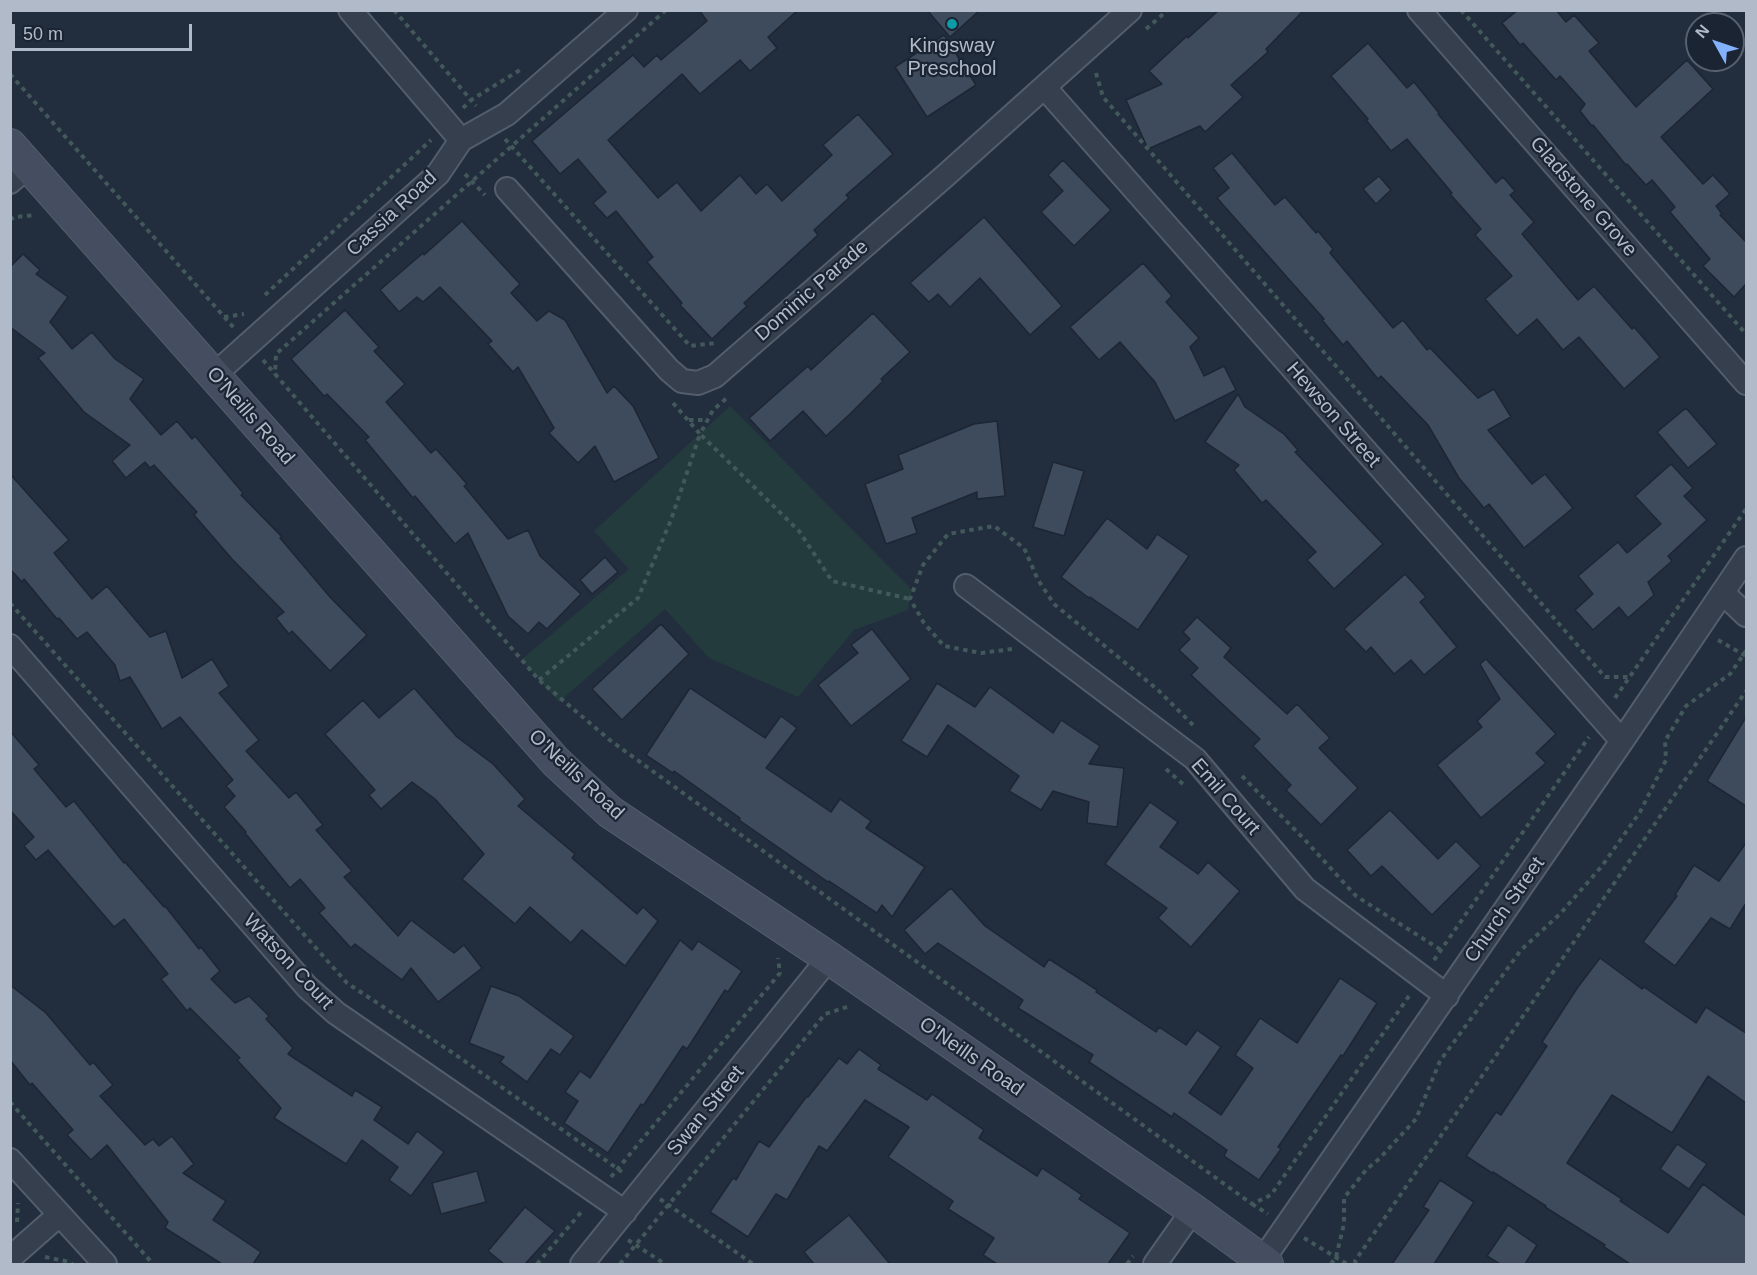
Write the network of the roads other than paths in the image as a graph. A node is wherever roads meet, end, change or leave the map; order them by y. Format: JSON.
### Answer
{"nodes":[{"id":1,"x":350,"y":10,"type":"edge"},
{"id":2,"x":627,"y":10,"type":"edge"},
{"id":3,"x":1419,"y":10,"type":"edge"},
{"id":4,"x":1128,"y":11,"type":"edge"},
{"id":5,"x":1045,"y":88,"type":"junction"},
{"id":6,"x":455,"y":149,"type":"junction"},
{"id":7,"x":16,"y":164,"type":"edge"},
{"id":8,"x":498,"y":194,"type":"road end"},
{"id":9,"x":214,"y":375,"type":"junction"},
{"id":10,"x":1746,"y":383,"type":"edge"},
{"id":11,"x":1746,"y":558,"type":"edge"},
{"id":12,"x":966,"y":586,"type":"dead end"},
{"id":13,"x":1723,"y":592,"type":"junction"},
{"id":14,"x":1746,"y":615,"type":"edge"},
{"id":15,"x":10,"y":646,"type":"edge"},
{"id":16,"x":1622,"y":741,"type":"junction"},
{"id":17,"x":830,"y":958,"type":"junction"},
{"id":18,"x":1447,"y":996,"type":"junction"},
{"id":19,"x":10,"y":1160,"type":"edge"},
{"id":20,"x":1193,"y":1210,"type":"junction"},
{"id":21,"x":625,"y":1212,"type":"junction"},
{"id":22,"x":59,"y":1215,"type":"junction"},
{"id":23,"x":10,"y":1258,"type":"edge"},
{"id":24,"x":1265,"y":1263,"type":"edge"},
{"id":25,"x":105,"y":1264,"type":"edge"},
{"id":26,"x":582,"y":1264,"type":"edge"},
{"id":27,"x":1155,"y":1264,"type":"edge"}],
"edges":[{"from":1,"to":6,"type":"street"},
{"from":2,"to":6,"type":"street","name":"Cassia Road"},
{"from":3,"to":10,"type":"street","name":"Gladstone Grove"},
{"from":4,"to":5,"type":"street","name":"Dominic Parade"},
{"from":5,"to":8,"type":"street","name":"Dominic Parade"},
{"from":5,"to":16,"type":"street","name":"Hewson Street"},
{"from":6,"to":9,"type":"street","name":"Cassia Road"},
{"from":7,"to":9,"type":"street","name":"O'Neills Road"},
{"from":9,"to":17,"type":"street","name":"O'Neills Road"},
{"from":11,"to":13,"type":"street","name":"Church Street"},
{"from":12,"to":18,"type":"street","name":"Emil Court"},
{"from":13,"to":14,"type":"street"},
{"from":13,"to":16,"type":"street","name":"Church Street"},
{"from":15,"to":21,"type":"street","name":"Watson Court"},
{"from":16,"to":18,"type":"street","name":"Church Street"},
{"from":17,"to":20,"type":"street","name":"O'Neills Road"},
{"from":17,"to":21,"type":"street","name":"Swan Street"},
{"from":18,"to":24,"type":"street","name":"Church Street"},
{"from":19,"to":22,"type":"street"},
{"from":20,"to":24,"type":"street","name":"O'Neills Road"},
{"from":20,"to":27,"type":"street"},
{"from":21,"to":26,"type":"street","name":"Swan Street"},
{"from":22,"to":23,"type":"street"},
{"from":22,"to":25,"type":"street"}]}
